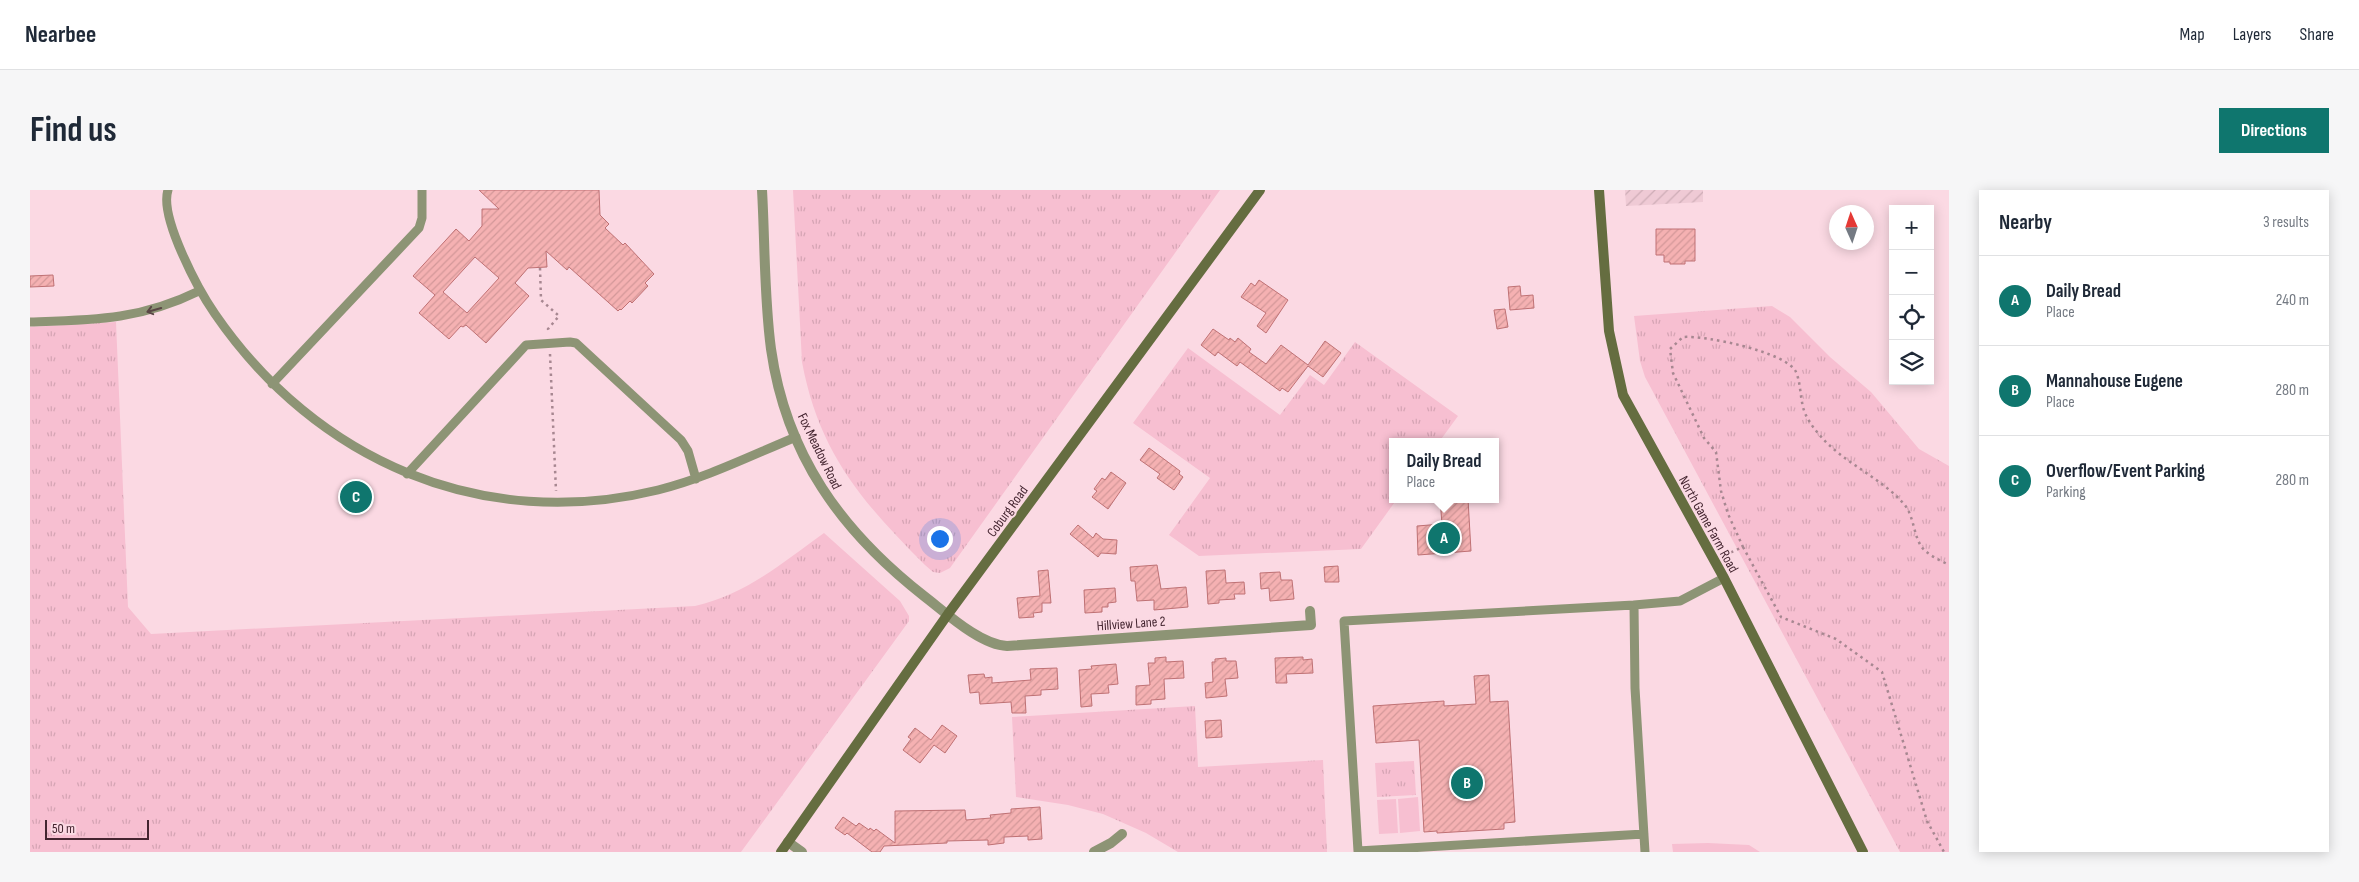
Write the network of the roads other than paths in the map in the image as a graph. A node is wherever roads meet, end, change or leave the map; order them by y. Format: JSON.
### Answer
{"nodes":[{"id":1,"x":168,"y":190,"type":"edge"},
{"id":2,"x":422,"y":190,"type":"edge"},
{"id":3,"x":762,"y":190,"type":"edge"},
{"id":4,"x":1260,"y":190,"type":"edge"},
{"id":5,"x":1599,"y":190,"type":"edge"},
{"id":6,"x":199,"y":290,"type":"junction"},
{"id":7,"x":30,"y":322,"type":"edge"},
{"id":8,"x":272,"y":384,"type":"junction"},
{"id":9,"x":796,"y":437,"type":"junction"},
{"id":10,"x":407,"y":474,"type":"junction"},
{"id":11,"x":696,"y":479,"type":"junction"},
{"id":12,"x":1724,"y":578,"type":"junction"},
{"id":13,"x":1634,"y":605,"type":"junction"},
{"id":14,"x":1310,"y":611,"type":"dead end"},
{"id":15,"x":948,"y":614,"type":"junction"},
{"id":16,"x":1122,"y":834,"type":"dead end"},
{"id":17,"x":1644,"y":834,"type":"junction"},
{"id":18,"x":788,"y":842,"type":"junction"},
{"id":19,"x":781,"y":852,"type":"edge"},
{"id":20,"x":802,"y":852,"type":"edge"},
{"id":21,"x":1094,"y":852,"type":"edge"},
{"id":22,"x":1645,"y":852,"type":"edge"},
{"id":23,"x":1862,"y":852,"type":"edge"}],
"edges":[{"from":1,"to":6,"type":"lane"},
{"from":2,"to":8,"type":"lane"},
{"from":3,"to":9,"type":"street","name":"Fox Meadow Road"},
{"from":4,"to":15,"type":"main road","name":"Coburg Road"},
{"from":5,"to":12,"type":"main road","name":"North Game Farm Road"},
{"from":6,"to":7,"type":"lane","one_way":true},
{"from":6,"to":8,"type":"lane"},
{"from":8,"to":10,"type":"lane"},
{"from":9,"to":11,"type":"lane"},
{"from":9,"to":15,"type":"street","name":"Fox Meadow Road"},
{"from":10,"to":11,"type":"lane"},
{"from":10,"to":11,"type":"lane"},
{"from":12,"to":13,"type":"lane"},
{"from":12,"to":23,"type":"main road","name":"North Game Farm Road"},
{"from":13,"to":17,"type":"lane"},
{"from":13,"to":17,"type":"lane"},
{"from":14,"to":15,"type":"street","name":"Hillview Lane 2"},
{"from":15,"to":18,"type":"main road","name":"Coburg Road"},
{"from":16,"to":21,"type":"street"},
{"from":17,"to":22,"type":"lane"},
{"from":18,"to":19,"type":"main road","name":"Coburg Road"},
{"from":18,"to":20,"type":"street"}]}
